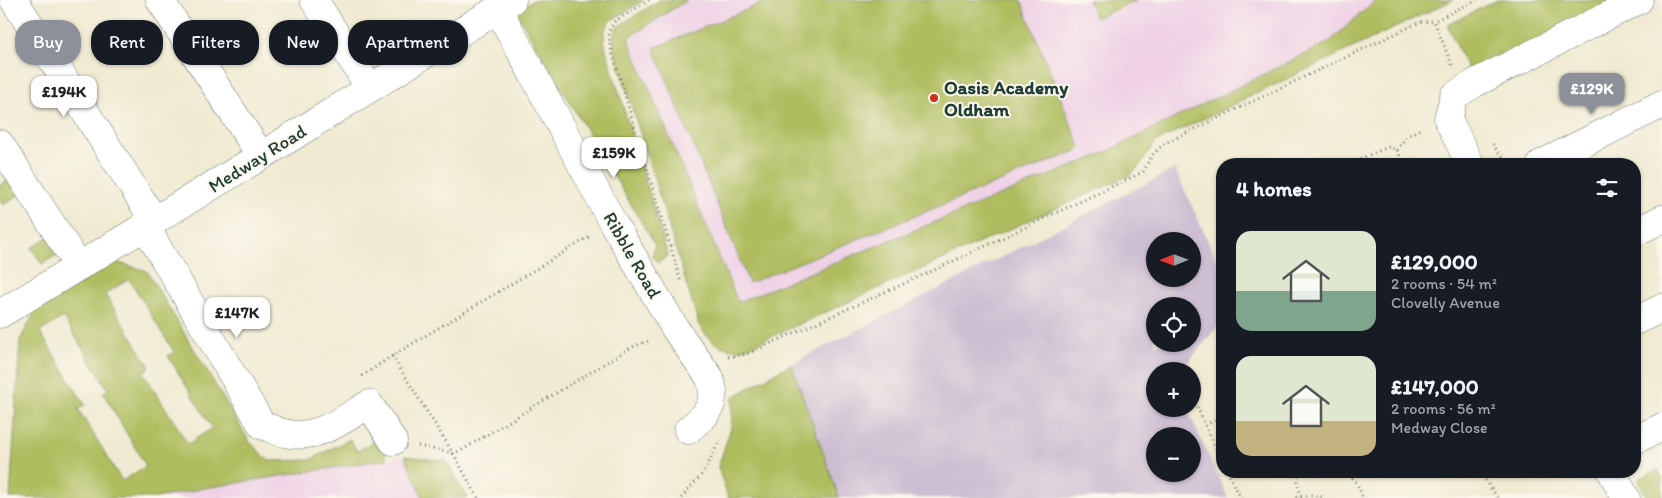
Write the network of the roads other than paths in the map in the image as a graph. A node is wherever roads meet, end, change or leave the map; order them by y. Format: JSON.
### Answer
{"nodes":[{"id":1,"x":14,"y":0,"type":"edge"},
{"id":2,"x":160,"y":0,"type":"edge"},
{"id":3,"x":314,"y":0,"type":"edge"},
{"id":4,"x":1639,"y":0,"type":"edge"},
{"id":5,"x":505,"y":5,"type":"edge"},
{"id":6,"x":370,"y":88,"type":"junction"},
{"id":7,"x":1662,"y":104,"type":"edge"},
{"id":8,"x":0,"y":144,"type":"edge"},
{"id":9,"x":261,"y":156,"type":"junction"},
{"id":10,"x":1467,"y":158,"type":"edge"},
{"id":11,"x":1553,"y":158,"type":"edge"},
{"id":12,"x":1662,"y":219,"type":"edge"},
{"id":13,"x":149,"y":224,"type":"junction"},
{"id":14,"x":1641,"y":229,"type":"edge"},
{"id":15,"x":78,"y":265,"type":"junction"},
{"id":16,"x":0,"y":314,"type":"edge"},
{"id":17,"x":1662,"y":427,"type":"edge"},
{"id":18,"x":688,"y":430,"type":"dead end"},
{"id":19,"x":1641,"y":437,"type":"edge"},
{"id":20,"x":393,"y":441,"type":"road end"},
{"id":21,"x":1615,"y":478,"type":"edge"},
{"id":22,"x":1626,"y":498,"type":"edge"}],
"edges":[{"from":1,"to":13,"type":"street"},
{"from":2,"to":9,"type":"street"},
{"from":3,"to":6,"type":"street"},
{"from":4,"to":10,"type":"street"},
{"from":5,"to":6,"type":"street","name":"Medway Road"},
{"from":5,"to":18,"type":"street","name":"Ribble Road"},
{"from":6,"to":9,"type":"street","name":"Medway Road"},
{"from":7,"to":11,"type":"street"},
{"from":8,"to":15,"type":"street"},
{"from":9,"to":13,"type":"street","name":"Medway Road"},
{"from":12,"to":14,"type":"street"},
{"from":13,"to":15,"type":"street","name":"Medway Road"},
{"from":13,"to":20,"type":"street"},
{"from":15,"to":16,"type":"street","name":"Medway Road"},
{"from":17,"to":19,"type":"street"},
{"from":21,"to":22,"type":"street"}]}
